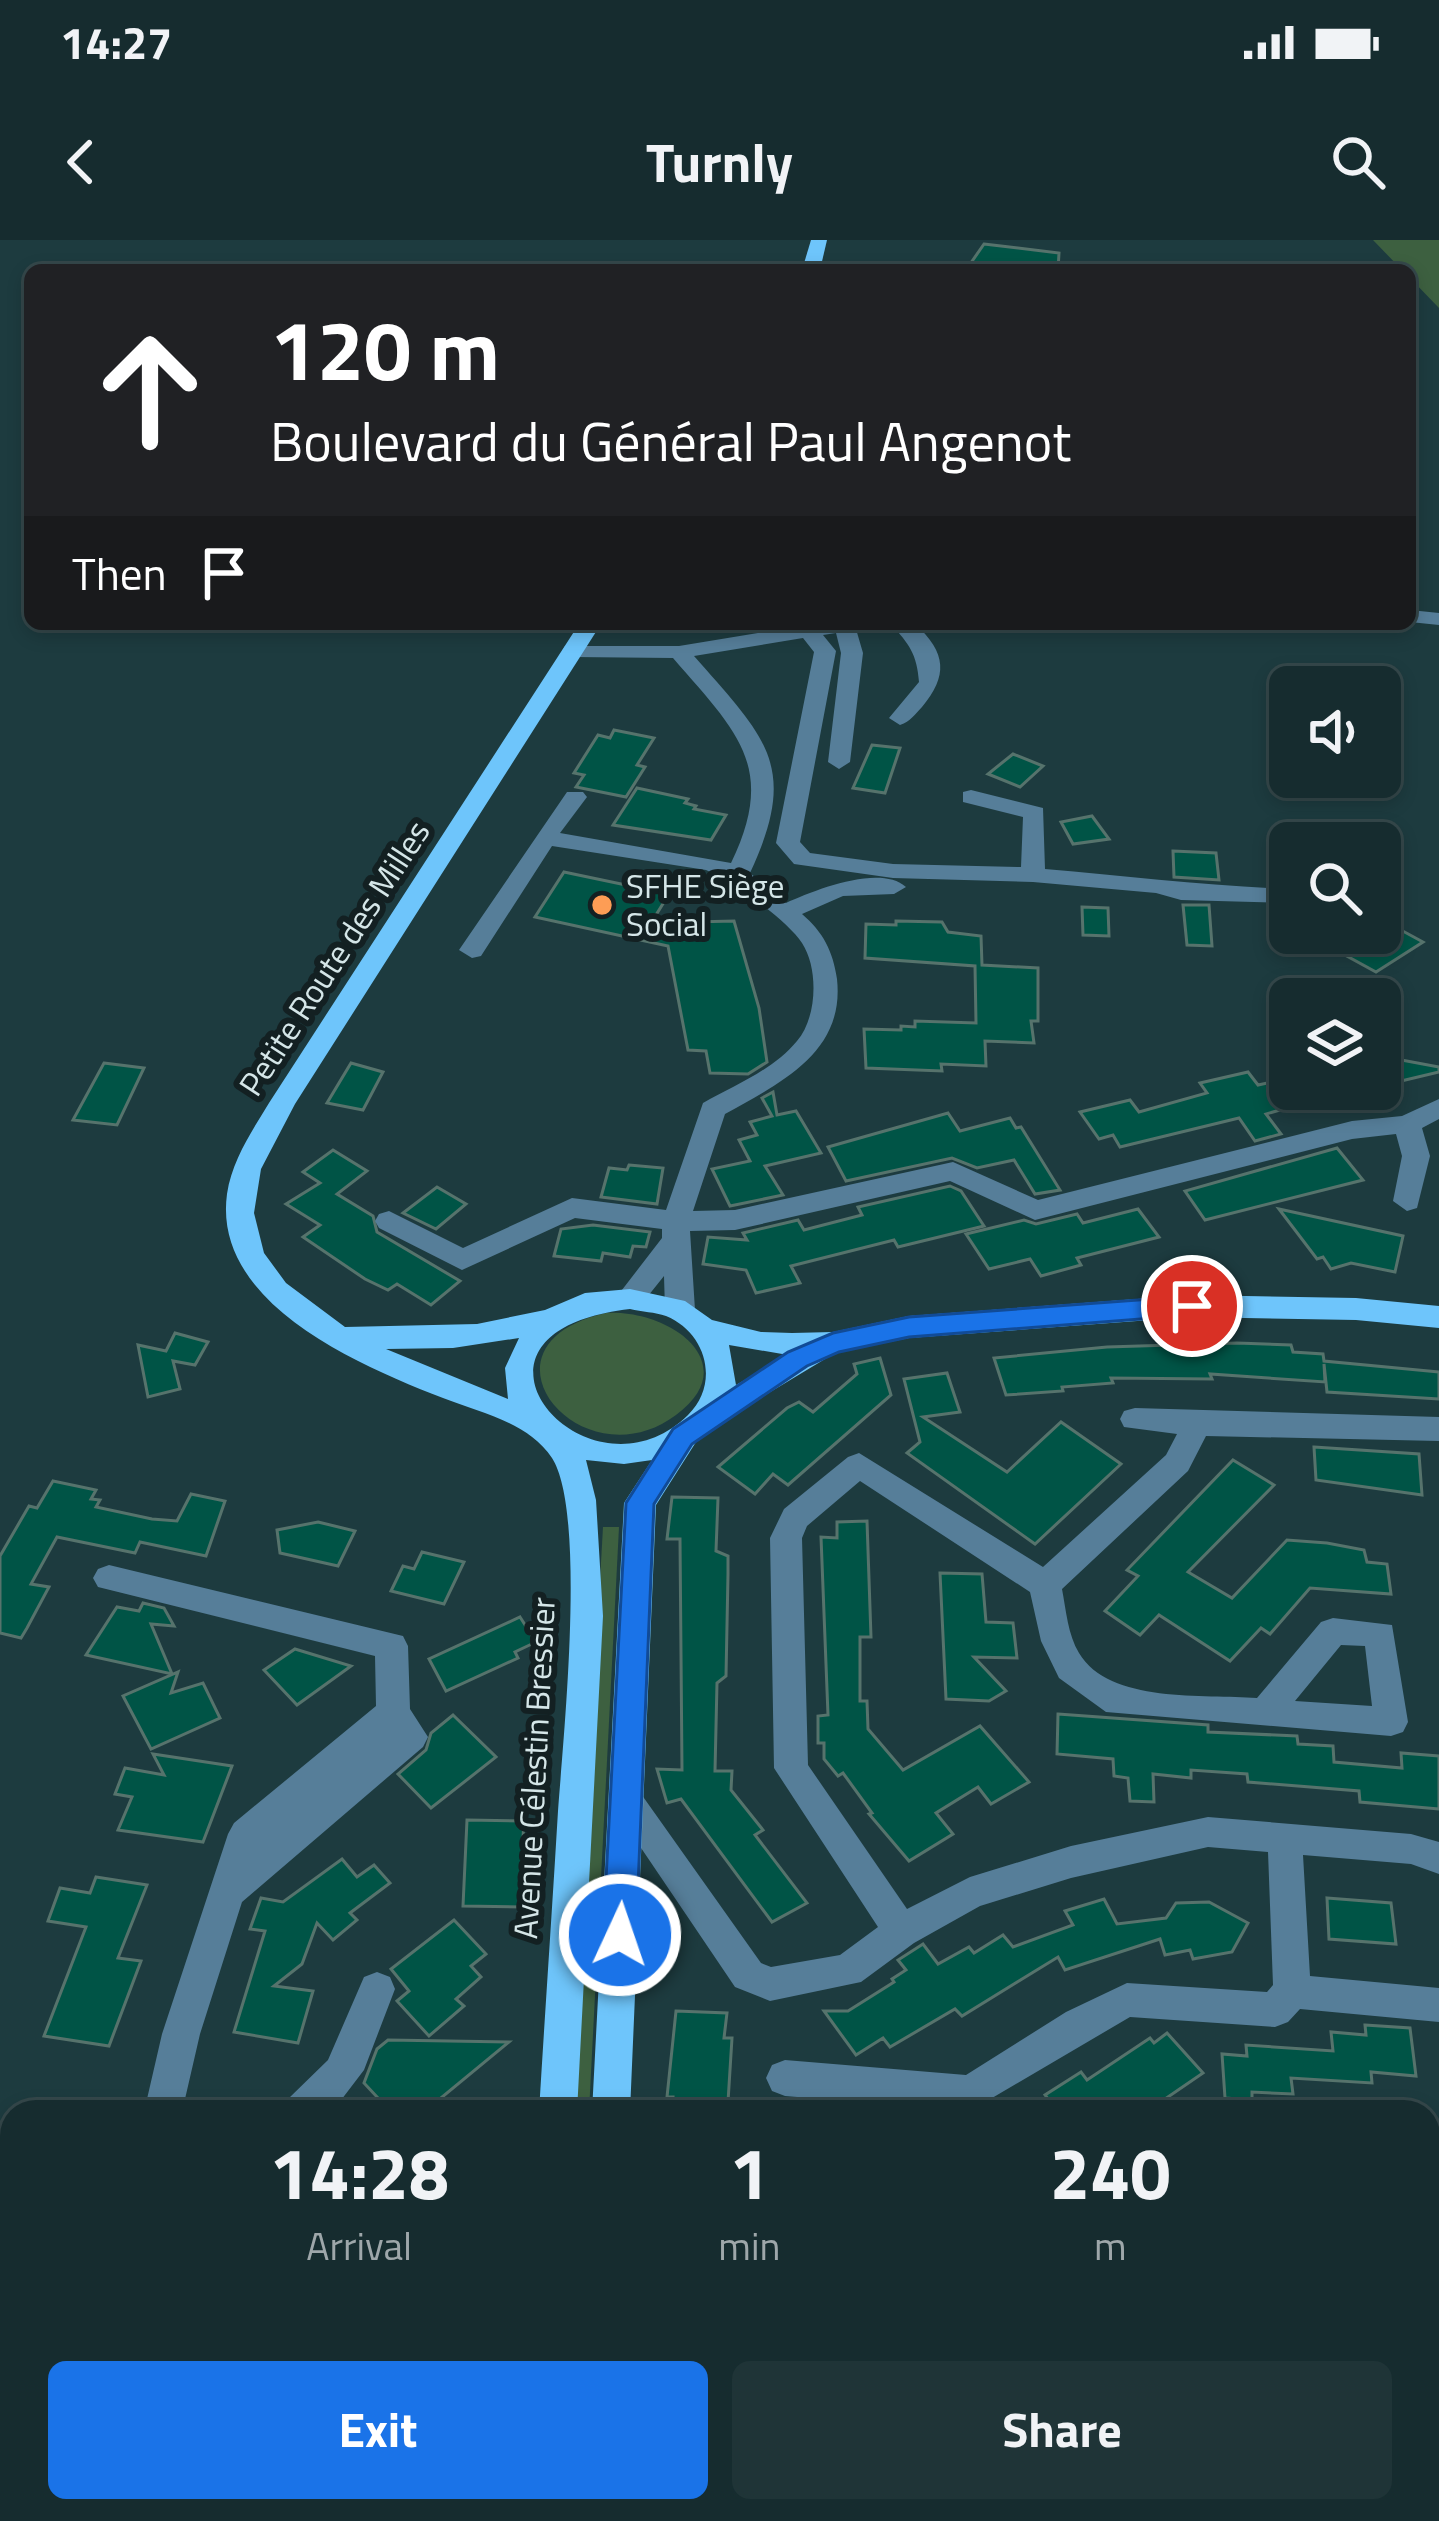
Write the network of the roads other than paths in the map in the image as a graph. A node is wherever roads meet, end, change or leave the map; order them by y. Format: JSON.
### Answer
{"nodes":[{"id":1,"x":586,"y":630,"type":"edge"},
{"id":2,"x":820,"y":630,"type":"edge"},
{"id":3,"x":849,"y":630,"type":"edge"},
{"id":4,"x":910,"y":630,"type":"edge"},
{"id":5,"x":809,"y":632,"type":"junction"},
{"id":6,"x":573,"y":651,"type":"junction"},
{"id":7,"x":679,"y":652,"type":"junction"},
{"id":8,"x":899,"y":718,"type":"dead end"},
{"id":9,"x":839,"y":762,"type":"dead end"},
{"id":10,"x":575,"y":796,"type":"dead end"},
{"id":11,"x":971,"y":796,"type":"dead end"},
{"id":12,"x":545,"y":838,"type":"junction"},
{"id":13,"x":738,"y":874,"type":"junction"},
{"id":14,"x":1033,"y":884,"type":"junction"},
{"id":15,"x":1269,"y":895,"type":"edge"},
{"id":16,"x":785,"y":912,"type":"junction"},
{"id":17,"x":472,"y":950,"type":"dead end"},
{"id":18,"x":1439,"y":1108,"type":"edge"},
{"id":19,"x":1407,"y":1124,"type":"junction"},
{"id":20,"x":1407,"y":1201,"type":"dead end"},
{"id":21,"x":388,"y":1221,"type":"dead end"},
{"id":22,"x":676,"y":1230,"type":"junction"},
{"id":23,"x":630,"y":1299,"type":"junction"},
{"id":24,"x":1439,"y":1317,"type":"edge"},
{"id":25,"x":692,"y":1319,"type":"junction"},
{"id":26,"x":551,"y":1320,"type":"junction"},
{"id":27,"x":325,"y":1330,"type":"junction"},
{"id":28,"x":833,"y":1343,"type":"junction"},
{"id":29,"x":1135,"y":1419,"type":"dead end"},
{"id":30,"x":1197,"y":1424,"type":"junction"},
{"id":31,"x":695,"y":1426,"type":"junction"},
{"id":32,"x":543,"y":1429,"type":"junction"},
{"id":33,"x":1439,"y":1430,"type":"edge"},
{"id":34,"x":110,"y":1578,"type":"dead end"},
{"id":35,"x":1046,"y":1585,"type":"junction"},
{"id":36,"x":1267,"y":1710,"type":"dead end"},
{"id":37,"x":627,"y":1802,"type":"junction"},
{"id":38,"x":1286,"y":1839,"type":"junction"},
{"id":39,"x":1439,"y":1858,"type":"edge"},
{"id":40,"x":901,"y":1931,"type":"junction"},
{"id":41,"x":377,"y":1989,"type":"dead end"},
{"id":42,"x":1292,"y":1991,"type":"junction"},
{"id":43,"x":1439,"y":2006,"type":"edge"},
{"id":44,"x":785,"y":2078,"type":"dead end"},
{"id":45,"x":167,"y":2100,"type":"edge"},
{"id":46,"x":320,"y":2100,"type":"edge"},
{"id":47,"x":559,"y":2100,"type":"edge"},
{"id":48,"x":612,"y":2100,"type":"edge"}],
"edges":[{"from":1,"to":6,"type":"main road","name":"Petite Route des Milles"},
{"from":2,"to":5,"type":"street"},
{"from":3,"to":9,"type":"street"},
{"from":4,"to":8,"type":"street"},
{"from":5,"to":7,"type":"street"},
{"from":5,"to":14,"type":"street"},
{"from":6,"to":7,"type":"street"},
{"from":6,"to":27,"type":"main road","name":"Petite Route des Milles"},
{"from":7,"to":13,"type":"street"},
{"from":10,"to":12,"type":"street"},
{"from":11,"to":14,"type":"street"},
{"from":12,"to":13,"type":"street"},
{"from":12,"to":17,"type":"street"},
{"from":13,"to":16,"type":"street"},
{"from":14,"to":15,"type":"street"},
{"from":14,"to":16,"type":"street"},
{"from":16,"to":22,"type":"street"},
{"from":18,"to":19,"type":"street"},
{"from":19,"to":20,"type":"street"},
{"from":19,"to":22,"type":"street"},
{"from":21,"to":22,"type":"street"},
{"from":22,"to":23,"type":"street"},
{"from":22,"to":25,"type":"street"},
{"from":23,"to":25,"type":"main road"},
{"from":23,"to":26,"type":"main road"},
{"from":24,"to":28,"type":"main road"},
{"from":25,"to":28,"type":"main road"},
{"from":25,"to":31,"type":"main road"},
{"from":26,"to":27,"type":"main road"},
{"from":26,"to":32,"type":"main road"},
{"from":27,"to":32,"type":"main road","name":"Petite Route des Milles"},
{"from":28,"to":31,"type":"main road"},
{"from":29,"to":30,"type":"street"},
{"from":30,"to":33,"type":"street"},
{"from":30,"to":35,"type":"street"},
{"from":31,"to":32,"type":"main road"},
{"from":31,"to":37,"type":"main road"},
{"from":32,"to":47,"type":"main road","name":"Avenue Célestin Bressier"},
{"from":34,"to":45,"type":"street"},
{"from":35,"to":36,"type":"street"},
{"from":35,"to":40,"type":"street"},
{"from":37,"to":40,"type":"street"},
{"from":37,"to":48,"type":"main road"},
{"from":38,"to":39,"type":"street"},
{"from":38,"to":40,"type":"street"},
{"from":38,"to":42,"type":"street"},
{"from":41,"to":46,"type":"street"},
{"from":42,"to":43,"type":"street"},
{"from":42,"to":44,"type":"street"}]}
